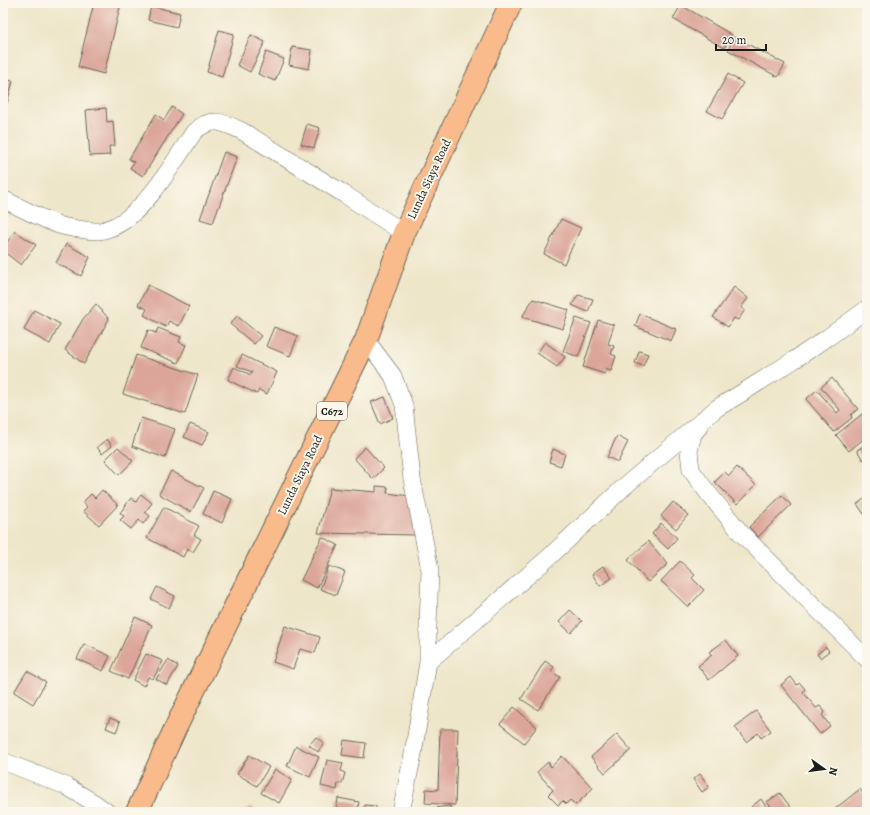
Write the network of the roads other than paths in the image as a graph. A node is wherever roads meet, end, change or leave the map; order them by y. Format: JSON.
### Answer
{"nodes":[{"id":1,"x":511,"y":3,"type":"edge"},
{"id":2,"x":3,"y":199,"type":"edge"},
{"id":3,"x":404,"y":233,"type":"junction"},
{"id":4,"x":867,"y":309,"type":"edge"},
{"id":5,"x":366,"y":340,"type":"junction"},
{"id":6,"x":717,"y":408,"type":"junction"},
{"id":7,"x":867,"y":659,"type":"edge"},
{"id":8,"x":428,"y":662,"type":"junction"},
{"id":9,"x":3,"y":760,"type":"edge"},
{"id":10,"x":107,"y":812,"type":"edge"},
{"id":11,"x":137,"y":812,"type":"edge"},
{"id":12,"x":401,"y":812,"type":"edge"}],
"edges":[{"from":1,"to":3,"type":"main road","name":"Lunda Siaya Road","number":"C672"},
{"from":2,"to":3,"type":"street"},
{"from":3,"to":5,"type":"main road","name":"Lunda Siaya Road","number":"C672"},
{"from":4,"to":6,"type":"street"},
{"from":5,"to":8,"type":"street"},
{"from":5,"to":11,"type":"main road","name":"Lunda Siaya Road","number":"C672"},
{"from":6,"to":7,"type":"street"},
{"from":6,"to":8,"type":"street"},
{"from":8,"to":12,"type":"street"},
{"from":9,"to":10,"type":"street"}]}
